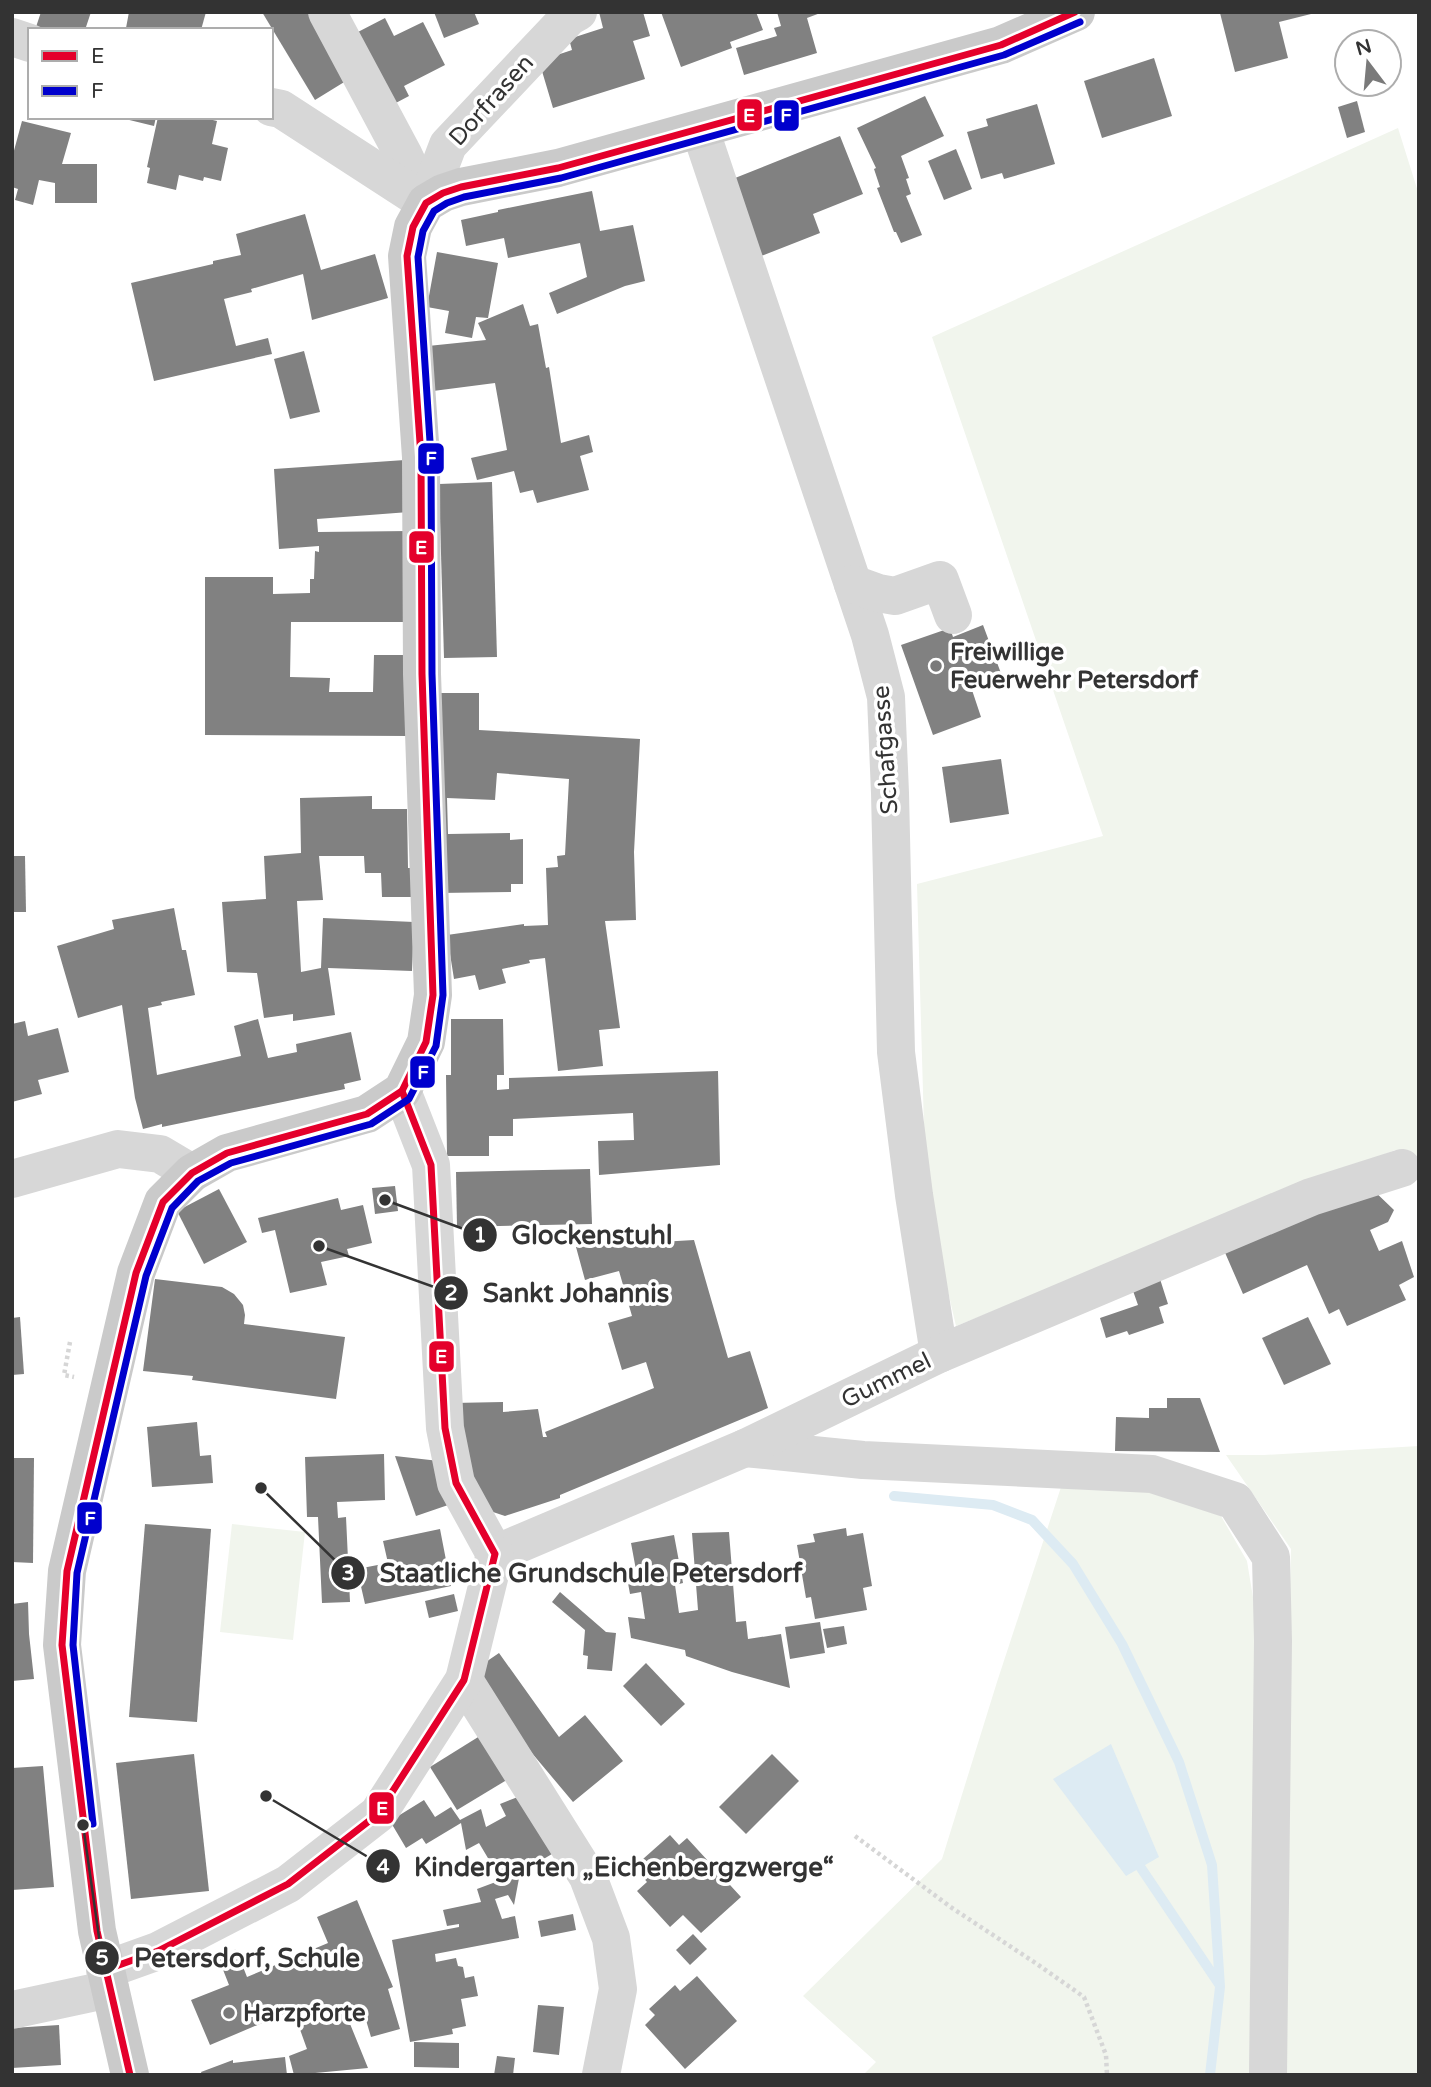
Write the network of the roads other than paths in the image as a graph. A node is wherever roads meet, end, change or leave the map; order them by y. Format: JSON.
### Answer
{"nodes":[{"id":1,"x":327,"y":12,"type":"edge"},
{"id":2,"x":578,"y":12,"type":"edge"},
{"id":3,"x":1076,"y":12,"type":"edge"},
{"id":4,"x":273,"y":107,"type":"edge"},
{"id":5,"x":700,"y":129,"type":"junction"},
{"id":6,"x":426,"y":203,"type":"junction"},
{"id":7,"x":853,"y":584,"type":"junction"},
{"id":8,"x":953,"y":615,"type":"dead end"},
{"id":9,"x":402,"y":1091,"type":"junction"},
{"id":10,"x":1402,"y":1168,"type":"dead end"},
{"id":11,"x":192,"y":1173,"type":"junction"},
{"id":12,"x":12,"y":1179,"type":"edge"},
{"id":13,"x":939,"y":1354,"type":"junction"},
{"id":14,"x":745,"y":1448,"type":"junction"},
{"id":15,"x":495,"y":1554,"type":"junction"},
{"id":16,"x":464,"y":1680,"type":"junction"},
{"id":17,"x":108,"y":1980,"type":"junction"},
{"id":18,"x":12,"y":2010,"type":"edge"},
{"id":19,"x":131,"y":2075,"type":"edge"},
{"id":20,"x":601,"y":2075,"type":"edge"},
{"id":21,"x":1268,"y":2075,"type":"edge"}],
"edges":[{"from":1,"to":6,"type":"street"},
{"from":2,"to":6,"type":"street","name":"Dorfrasen"},
{"from":3,"to":5,"type":"main road"},
{"from":4,"to":6,"type":"street"},
{"from":5,"to":6,"type":"main road"},
{"from":5,"to":7,"type":"street","name":"Schafgasse"},
{"from":6,"to":9,"type":"main road"},
{"from":7,"to":8,"type":"street"},
{"from":7,"to":13,"type":"street","name":"Schafgasse"},
{"from":9,"to":11,"type":"main road"},
{"from":9,"to":15,"type":"street"},
{"from":10,"to":13,"type":"street","name":"Gummel"},
{"from":11,"to":12,"type":"street"},
{"from":11,"to":17,"type":"main road"},
{"from":13,"to":14,"type":"street","name":"Gummel"},
{"from":14,"to":15,"type":"street","name":"Gummel"},
{"from":14,"to":21,"type":"street"},
{"from":15,"to":16,"type":"street"},
{"from":16,"to":17,"type":"street"},
{"from":16,"to":20,"type":"street"},
{"from":17,"to":18,"type":"street"},
{"from":17,"to":19,"type":"main road"}]}
